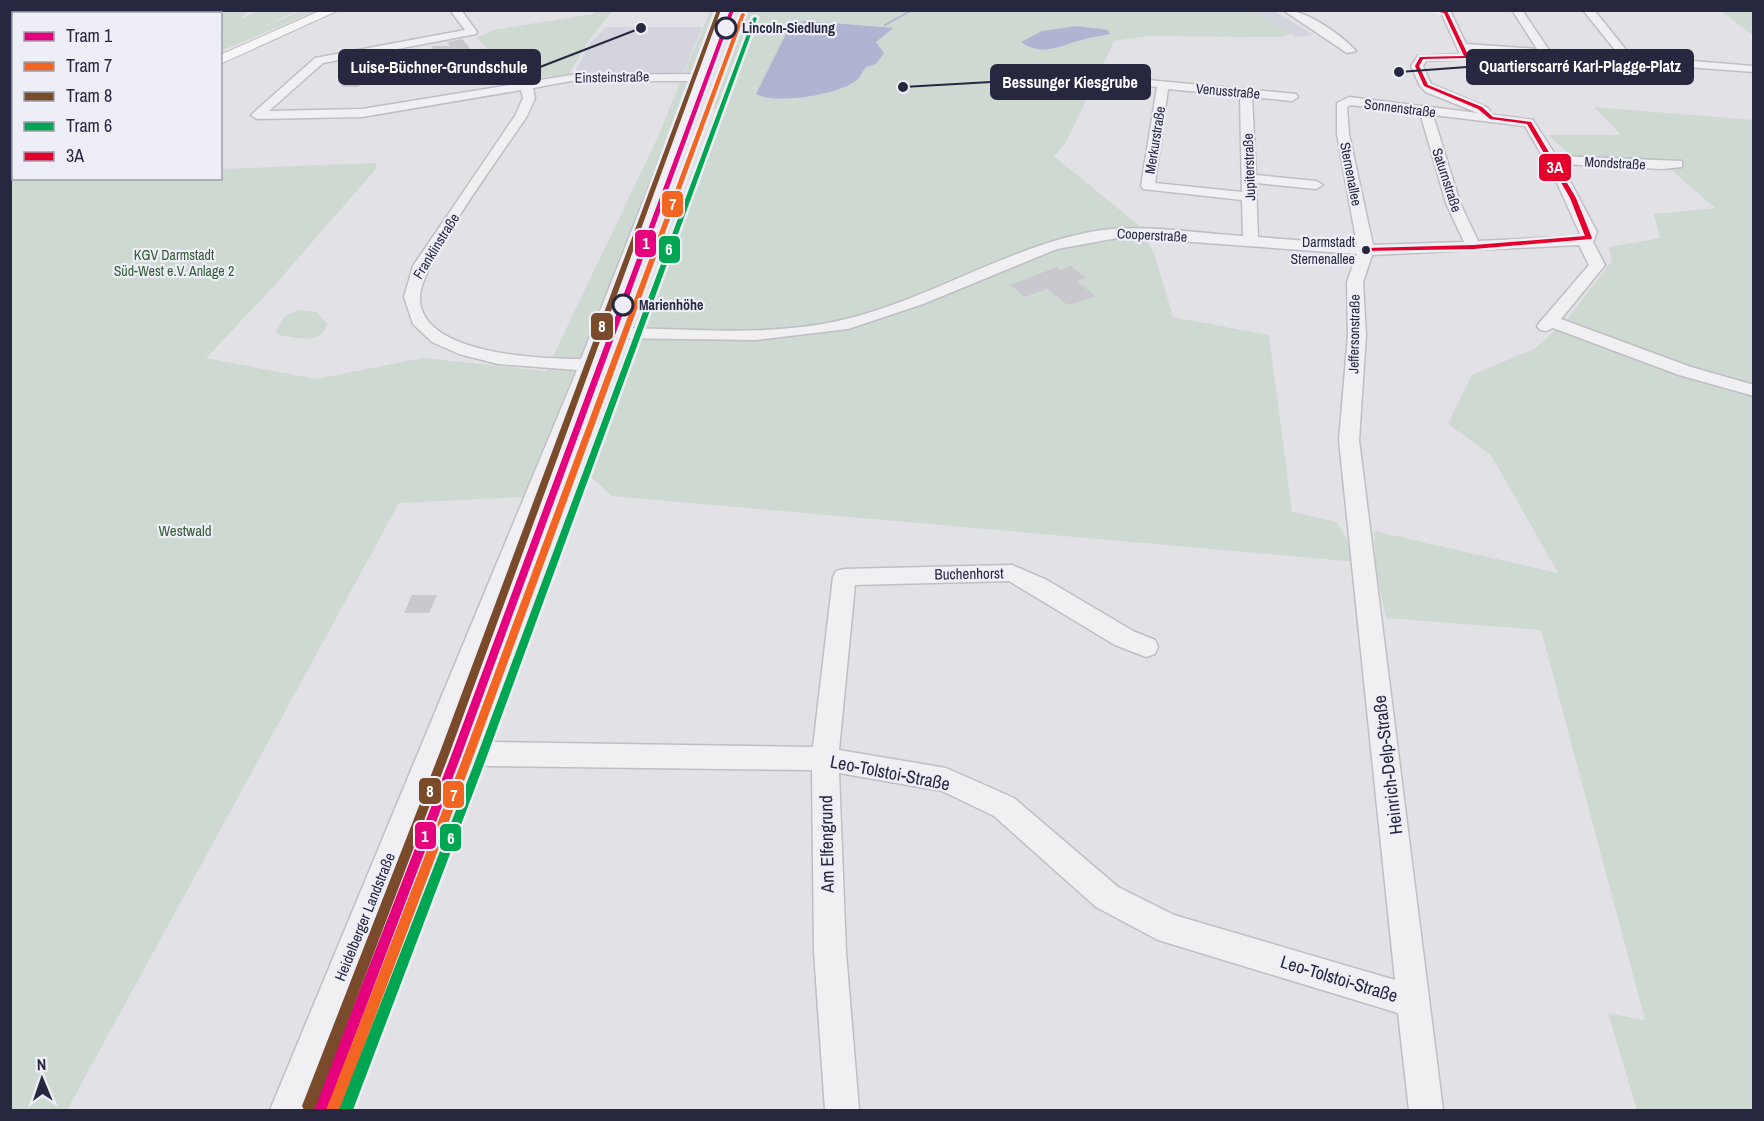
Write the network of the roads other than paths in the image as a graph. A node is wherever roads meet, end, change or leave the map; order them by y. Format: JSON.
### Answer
{"nodes":[{"id":1,"x":322,"y":10,"type":"edge"},
{"id":2,"x":333,"y":10,"type":"edge"},
{"id":3,"x":455,"y":10,"type":"edge"},
{"id":4,"x":724,"y":10,"type":"edge"},
{"id":5,"x":1288,"y":10,"type":"edge"},
{"id":6,"x":1429,"y":10,"type":"edge"},
{"id":7,"x":1517,"y":10,"type":"edge"},
{"id":8,"x":1588,"y":10,"type":"edge"},
{"id":9,"x":1446,"y":11,"type":"edge"},
{"id":10,"x":1462,"y":46,"type":"junction"},
{"id":11,"x":1351,"y":51,"type":"dead end"},
{"id":12,"x":1545,"y":53,"type":"junction"},
{"id":13,"x":222,"y":54,"type":"edge"},
{"id":14,"x":222,"y":59,"type":"edge"},
{"id":15,"x":1628,"y":60,"type":"junction"},
{"id":16,"x":1754,"y":69,"type":"edge"},
{"id":17,"x":698,"y":77,"type":"junction"},
{"id":18,"x":1106,"y":79,"type":"dead end"},
{"id":19,"x":526,"y":84,"type":"junction"},
{"id":20,"x":1163,"y":85,"type":"junction"},
{"id":21,"x":1246,"y":92,"type":"junction"},
{"id":22,"x":1292,"y":97,"type":"dead end"},
{"id":23,"x":1348,"y":101,"type":"joint"},
{"id":24,"x":1426,"y":111,"type":"junction"},
{"id":25,"x":1492,"y":118,"type":"junction"},
{"id":26,"x":1552,"y":160,"type":"junction"},
{"id":27,"x":1677,"y":164,"type":"dead end"},
{"id":28,"x":1249,"y":178,"type":"junction"},
{"id":29,"x":1316,"y":185,"type":"dead end"},
{"id":30,"x":1250,"y":197,"type":"junction"},
{"id":31,"x":1582,"y":240,"type":"junction"},
{"id":32,"x":1251,"y":242,"type":"junction"},
{"id":33,"x":1473,"y":247,"type":"junction"},
{"id":34,"x":1366,"y":250,"type":"junction"},
{"id":35,"x":601,"y":328,"type":"junction"},
{"id":36,"x":587,"y":365,"type":"junction"},
{"id":37,"x":1754,"y":391,"type":"edge"},
{"id":38,"x":1349,"y":419,"type":"joint"},
{"id":39,"x":844,"y":577,"type":"joint"},
{"id":40,"x":1146,"y":647,"type":"dead end"},
{"id":41,"x":488,"y":754,"type":"dead end"},
{"id":42,"x":825,"y":759,"type":"junction"},
{"id":43,"x":1414,"y":1002,"type":"junction"},
{"id":44,"x":286,"y":1110,"type":"edge"},
{"id":45,"x":842,"y":1110,"type":"edge"},
{"id":46,"x":1426,"y":1110,"type":"edge"}],
"edges":[{"from":1,"to":13,"type":"main road"},
{"from":2,"to":14,"type":"main road"},
{"from":3,"to":19,"type":"street","name":"Einsteinstraße"},
{"from":4,"to":17,"type":"street","name":"Heidelberger Landstraße"},
{"from":5,"to":11,"type":"street"},
{"from":6,"to":9,"type":"street"},
{"from":7,"to":12,"type":"street"},
{"from":8,"to":15,"type":"street"},
{"from":9,"to":10,"type":"street"},
{"from":10,"to":12,"type":"street"},
{"from":10,"to":25,"type":"street"},
{"from":12,"to":15,"type":"street"},
{"from":15,"to":16,"type":"street"},
{"from":17,"to":19,"type":"street","name":"Einsteinstraße"},
{"from":17,"to":35,"type":"street","name":"Heidelberger Landstraße"},
{"from":18,"to":20,"type":"street","name":"Merkurstraße"},
{"from":19,"to":36,"type":"street","name":"Franklinstraße"},
{"from":20,"to":21,"type":"street","name":"Venusstraße"},
{"from":20,"to":30,"type":"street","name":"Merkurstraße"},
{"from":21,"to":22,"type":"street","name":"Venusstraße"},
{"from":21,"to":28,"type":"street","name":"Jupiterstraße"},
{"from":23,"to":24,"type":"street","name":"Sonnenstraße"},
{"from":23,"to":34,"type":"street","name":"Sternenallee"},
{"from":24,"to":25,"type":"street","name":"Sonnenstraße"},
{"from":24,"to":33,"type":"street","name":"Saturnstraße"},
{"from":25,"to":26,"type":"street","name":"Sonnenstraße"},
{"from":26,"to":27,"type":"street","name":"Mondstraße"},
{"from":26,"to":31,"type":"street","name":"Sonnenstraße"},
{"from":28,"to":29,"type":"street"},
{"from":28,"to":30,"type":"street","name":"Jupiterstraße"},
{"from":30,"to":32,"type":"street","name":"Jupiterstraße"},
{"from":31,"to":33,"type":"street","name":"Cooperstraße"},
{"from":31,"to":37,"type":"street"},
{"from":32,"to":34,"type":"street","name":"Cooperstraße"},
{"from":32,"to":35,"type":"street","name":"Cooperstraße"},
{"from":33,"to":34,"type":"street","name":"Cooperstraße"},
{"from":34,"to":38,"type":"street","name":"Jeffersonstraße"},
{"from":35,"to":36,"type":"street","name":"Heidelberger Landstraße"},
{"from":36,"to":44,"type":"street","name":"Heidelberger Landstraße"},
{"from":38,"to":43,"type":"street","name":"Heinrich-Delp-Straße"},
{"from":39,"to":40,"type":"street","name":"Buchenhorst"},
{"from":39,"to":42,"type":"street","name":"Am Elfengrund"},
{"from":41,"to":42,"type":"street","name":"Leo-Tolstoi-Straße"},
{"from":42,"to":43,"type":"street","name":"Leo-Tolstoi-Straße"},
{"from":42,"to":45,"type":"street","name":"Am Elfengrund"},
{"from":43,"to":46,"type":"street","name":"Heinrich-Delp-Straße"}]}
